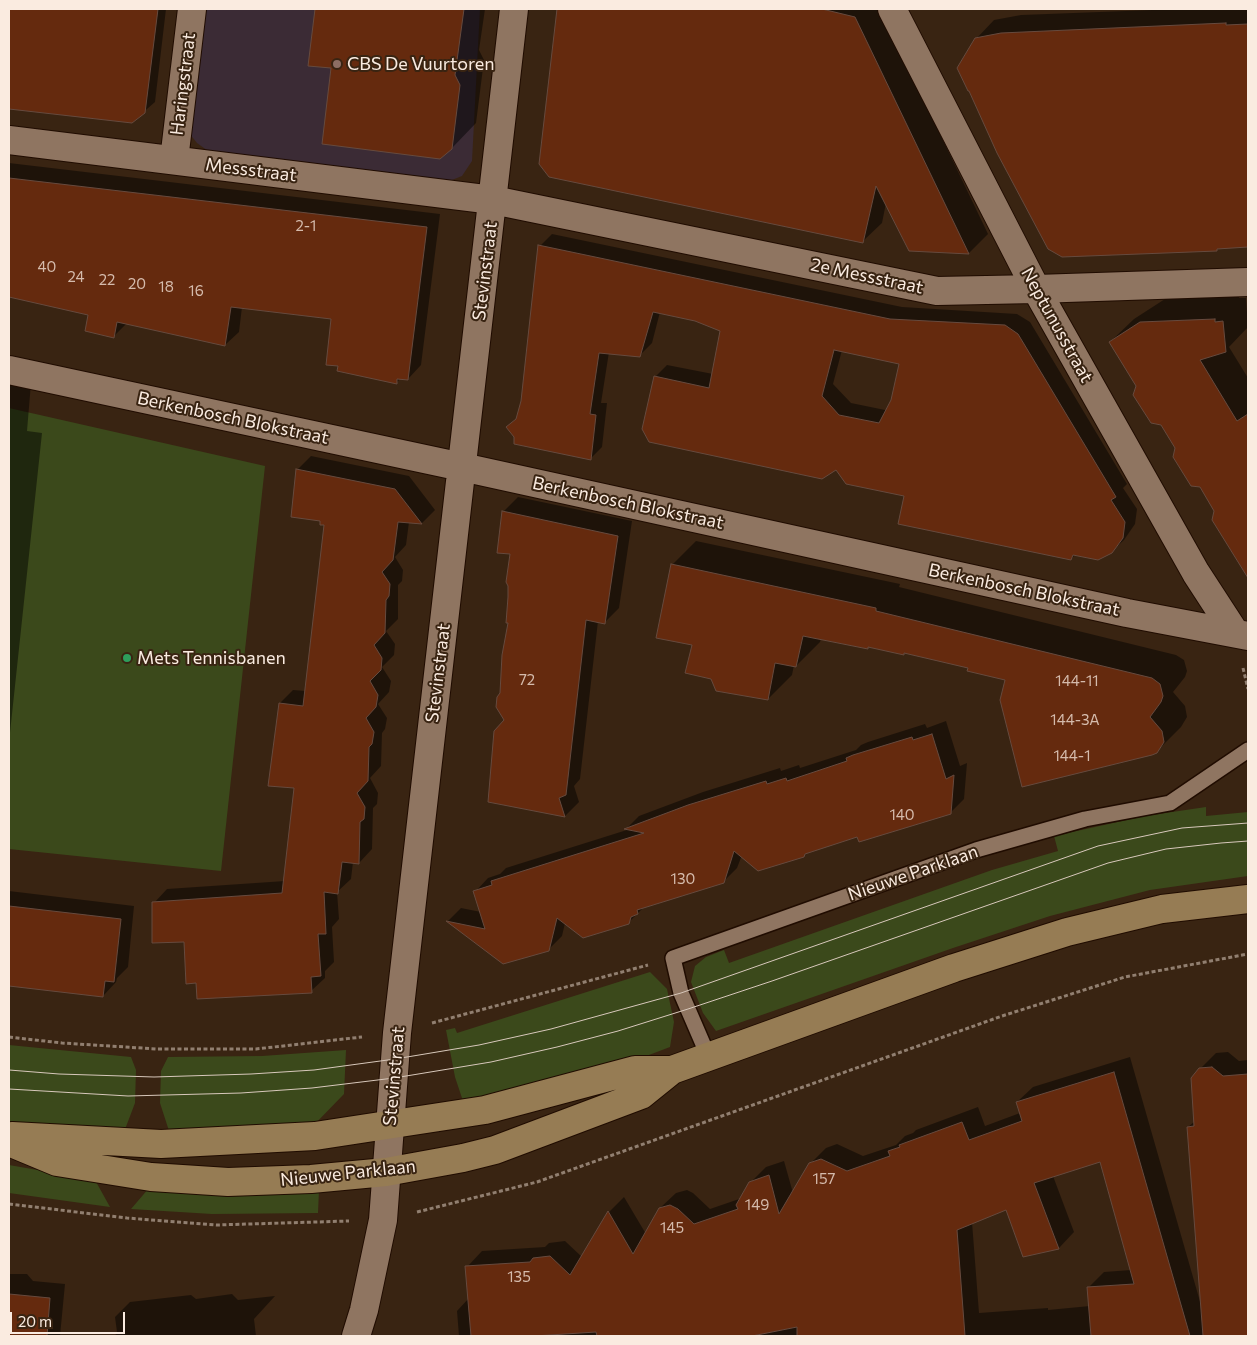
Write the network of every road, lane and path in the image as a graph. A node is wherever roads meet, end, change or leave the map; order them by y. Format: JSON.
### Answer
{"nodes":[{"id":1,"x":192,"y":9,"type":"edge"},
{"id":2,"x":514,"y":9,"type":"edge"},
{"id":3,"x":892,"y":9,"type":"edge"},
{"id":4,"x":9,"y":140,"type":"edge"},
{"id":5,"x":174,"y":160,"type":"junction"},
{"id":6,"x":493,"y":200,"type":"junction"},
{"id":7,"x":1248,"y":282,"type":"edge"},
{"id":8,"x":1036,"y":289,"type":"junction"},
{"id":9,"x":9,"y":370,"type":"edge"},
{"id":10,"x":462,"y":467,"type":"junction"},
{"id":11,"x":1242,"y":635,"type":"edge"},
{"id":12,"x":1243,"y":667,"type":"dead end"},
{"id":13,"x":1248,"y":689,"type":"edge"},
{"id":14,"x":1248,"y":750,"type":"edge"},
{"id":15,"x":1248,"y":899,"type":"edge"},
{"id":16,"x":673,"y":958,"type":"junction"},
{"id":17,"x":397,"y":1033,"type":"junction"},
{"id":18,"x":9,"y":1037,"type":"edge"},
{"id":19,"x":709,"y":1058,"type":"junction"},
{"id":20,"x":672,"y":1070,"type":"junction"},
{"id":21,"x":390,"y":1125,"type":"junction"},
{"id":22,"x":9,"y":1136,"type":"edge"},
{"id":23,"x":9,"y":1142,"type":"edge"},
{"id":24,"x":386,"y":1172,"type":"junction"},
{"id":25,"x":356,"y":1336,"type":"edge"}],
"edges":[{"from":1,"to":5,"type":"street","name":"Haringstraat"},
{"from":2,"to":6,"type":"street","name":"Stevinstraat"},
{"from":3,"to":8,"type":"street","name":"Neptunusstraat"},
{"from":4,"to":5,"type":"street","name":"Messstraat"},
{"from":5,"to":6,"type":"street","name":"Messstraat"},
{"from":6,"to":8,"type":"street","name":"2e Messstraat"},
{"from":6,"to":10,"type":"street","name":"Stevinstraat"},
{"from":7,"to":8,"type":"street","name":"2e Messstraat"},
{"from":8,"to":11,"type":"street","name":"Neptunusstraat"},
{"from":9,"to":10,"type":"street","name":"Berkenbosch Blokstraat"},
{"from":10,"to":11,"type":"street","name":"Berkenbosch Blokstraat"},
{"from":10,"to":17,"type":"street","name":"Stevinstraat"},
{"from":12,"to":13,"type":"path"},
{"from":14,"to":16,"type":"lane","name":"Nieuwe Parklaan"},
{"from":15,"to":19,"type":"main road","name":"Nieuwe Parklaan"},
{"from":16,"to":17,"type":"path"},
{"from":16,"to":19,"type":"lane"},
{"from":17,"to":18,"type":"path"},
{"from":17,"to":21,"type":"street","name":"Stevinstraat"},
{"from":19,"to":20,"type":"main road","name":"Nieuwe Parklaan"},
{"from":20,"to":21,"type":"main road","name":"Nieuwe Parklaan"},
{"from":20,"to":24,"type":"main road","name":"Nieuwe Parklaan"},
{"from":21,"to":22,"type":"main road","name":"Nieuwe Parklaan"},
{"from":21,"to":24,"type":"street","name":"Stevinstraat"},
{"from":23,"to":24,"type":"main road","name":"Nieuwe Parklaan"},
{"from":24,"to":25,"type":"street","name":"Stevinstraat"}]}
